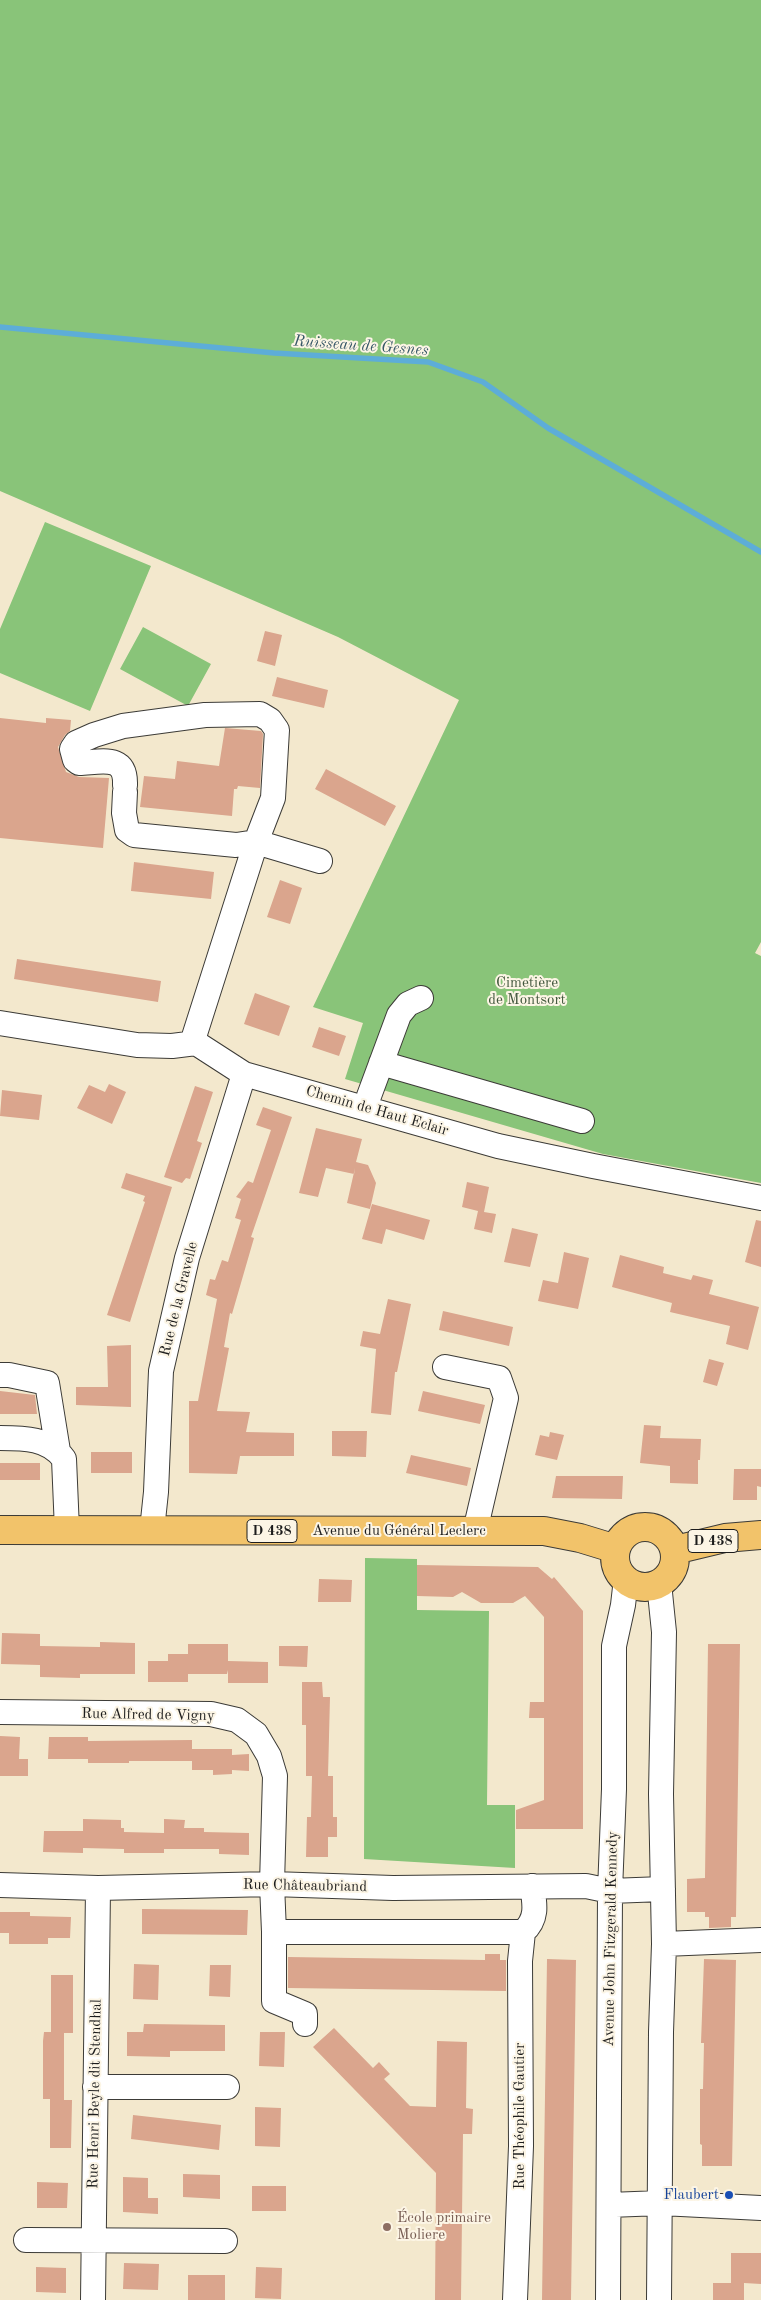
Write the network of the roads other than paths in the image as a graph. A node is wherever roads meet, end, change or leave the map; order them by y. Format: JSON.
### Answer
{"nodes":[{"id":1,"x":256,"y":842,"type":"junction"},
{"id":2,"x":320,"y":861,"type":"dead end"},
{"id":3,"x":421,"y":998,"type":"dead end"},
{"id":4,"x":0,"y":1023,"type":"edge"},
{"id":5,"x":192,"y":1043,"type":"junction"},
{"id":6,"x":381,"y":1062,"type":"junction"},
{"id":7,"x":244,"y":1074,"type":"junction"},
{"id":8,"x":367,"y":1108,"type":"junction"},
{"id":9,"x":582,"y":1121,"type":"dead end"},
{"id":10,"x":761,"y":1198,"type":"edge"},
{"id":11,"x":445,"y":1367,"type":"dead end"},
{"id":12,"x":0,"y":1375,"type":"edge"},
{"id":13,"x":0,"y":1438,"type":"edge"},
{"id":14,"x":58,"y":1451,"type":"junction"},
{"id":15,"x":0,"y":1530,"type":"edge"},
{"id":16,"x":67,"y":1530,"type":"junction"},
{"id":17,"x":152,"y":1530,"type":"junction"},
{"id":18,"x":475,"y":1531,"type":"junction"},
{"id":19,"x":761,"y":1535,"type":"edge"},
{"id":20,"x":616,"y":1549,"type":"junction"},
{"id":21,"x":675,"y":1550,"type":"junction"},
{"id":22,"x":626,"y":1579,"type":"junction"},
{"id":23,"x":660,"y":1583,"type":"junction"},
{"id":24,"x":0,"y":1712,"type":"edge"},
{"id":25,"x":272,"y":1884,"type":"junction"},
{"id":26,"x":0,"y":1885,"type":"edge"},
{"id":27,"x":532,"y":1886,"type":"junction"},
{"id":28,"x":98,"y":1888,"type":"junction"},
{"id":29,"x":663,"y":1889,"type":"junction"},
{"id":30,"x":610,"y":1891,"type":"junction"},
{"id":31,"x":274,"y":1932,"type":"junction"},
{"id":32,"x":523,"y":1932,"type":"junction"},
{"id":33,"x":761,"y":1940,"type":"edge"},
{"id":34,"x":664,"y":1944,"type":"junction"},
{"id":35,"x":305,"y":2024,"type":"dead end"},
{"id":36,"x":95,"y":2087,"type":"junction"},
{"id":37,"x":227,"y":2087,"type":"dead end"},
{"id":38,"x":661,"y":2203,"type":"junction"},
{"id":39,"x":609,"y":2205,"type":"junction"},
{"id":40,"x":761,"y":2208,"type":"edge"},
{"id":41,"x":26,"y":2240,"type":"dead end"},
{"id":42,"x":225,"y":2240,"type":"dead end"},
{"id":43,"x":93,"y":2241,"type":"junction"},
{"id":44,"x":93,"y":2300,"type":"edge"},
{"id":45,"x":515,"y":2300,"type":"edge"},
{"id":46,"x":608,"y":2300,"type":"edge"},
{"id":47,"x":660,"y":2300,"type":"edge"}],
"edges":[{"from":1,"to":1,"type":"street"},
{"from":1,"to":2,"type":"street"},
{"from":1,"to":5,"type":"street"},
{"from":3,"to":6,"type":"street"},
{"from":4,"to":5,"type":"street"},
{"from":5,"to":7,"type":"street","name":"Chemin de Haut Eclair"},
{"from":6,"to":8,"type":"street"},
{"from":6,"to":9,"type":"street"},
{"from":7,"to":8,"type":"street","name":"Chemin de Haut Eclair"},
{"from":7,"to":17,"type":"street","name":"Rue de la Gravelle"},
{"from":8,"to":10,"type":"street","name":"Chemin de Haut Eclair"},
{"from":11,"to":18,"type":"street"},
{"from":12,"to":14,"type":"street"},
{"from":13,"to":14,"type":"street"},
{"from":14,"to":16,"type":"street"},
{"from":15,"to":16,"type":"main road","name":"Avenue du Général Leclerc","number":"D 438"},
{"from":16,"to":17,"type":"main road","name":"Avenue du Général Leclerc","number":"D 438"},
{"from":17,"to":18,"type":"main road","name":"Avenue du Général Leclerc","number":"D 438"},
{"from":18,"to":20,"type":"main road","name":"Avenue du Général Leclerc","number":"D 438"},
{"from":19,"to":21,"type":"main road","number":"D 438"},
{"from":20,"to":21,"type":"main road"},
{"from":20,"to":22,"type":"main road"},
{"from":21,"to":23,"type":"main road"},
{"from":22,"to":23,"type":"main road"},
{"from":22,"to":30,"type":"street","name":"Avenue John Fitzgerald Kennedy"},
{"from":23,"to":29,"type":"street"},
{"from":24,"to":25,"type":"street","name":"Rue Alfred de Vigny"},
{"from":25,"to":27,"type":"street","name":"Rue Châteaubriand"},
{"from":25,"to":28,"type":"street","name":"Rue Châteaubriand"},
{"from":25,"to":31,"type":"street","name":"Rue Alfred de Vigny"},
{"from":26,"to":28,"type":"street","name":"Rue Châteaubriand"},
{"from":27,"to":30,"type":"street","name":"Rue Châteaubriand"},
{"from":27,"to":32,"type":"street"},
{"from":28,"to":36,"type":"street","name":"Rue Henri Beyle dit Stendhal"},
{"from":29,"to":30,"type":"street","name":"Rue Châteaubriand"},
{"from":29,"to":34,"type":"street"},
{"from":30,"to":39,"type":"street","name":"Avenue John Fitzgerald Kennedy"},
{"from":31,"to":32,"type":"street"},
{"from":31,"to":35,"type":"street","name":"Rue Alfred de Vigny"},
{"from":32,"to":45,"type":"street","name":"Rue Théophile Gautier"},
{"from":33,"to":34,"type":"street"},
{"from":34,"to":38,"type":"street"},
{"from":36,"to":37,"type":"street"},
{"from":36,"to":43,"type":"street","name":"Rue Henri Beyle dit Stendhal"},
{"from":38,"to":39,"type":"street"},
{"from":38,"to":40,"type":"street"},
{"from":38,"to":47,"type":"street"},
{"from":39,"to":46,"type":"street","name":"Avenue John Fitzgerald Kennedy"},
{"from":41,"to":43,"type":"street"},
{"from":42,"to":43,"type":"street"},
{"from":43,"to":44,"type":"street","name":"Rue Henri Beyle dit Stendhal"}]}
